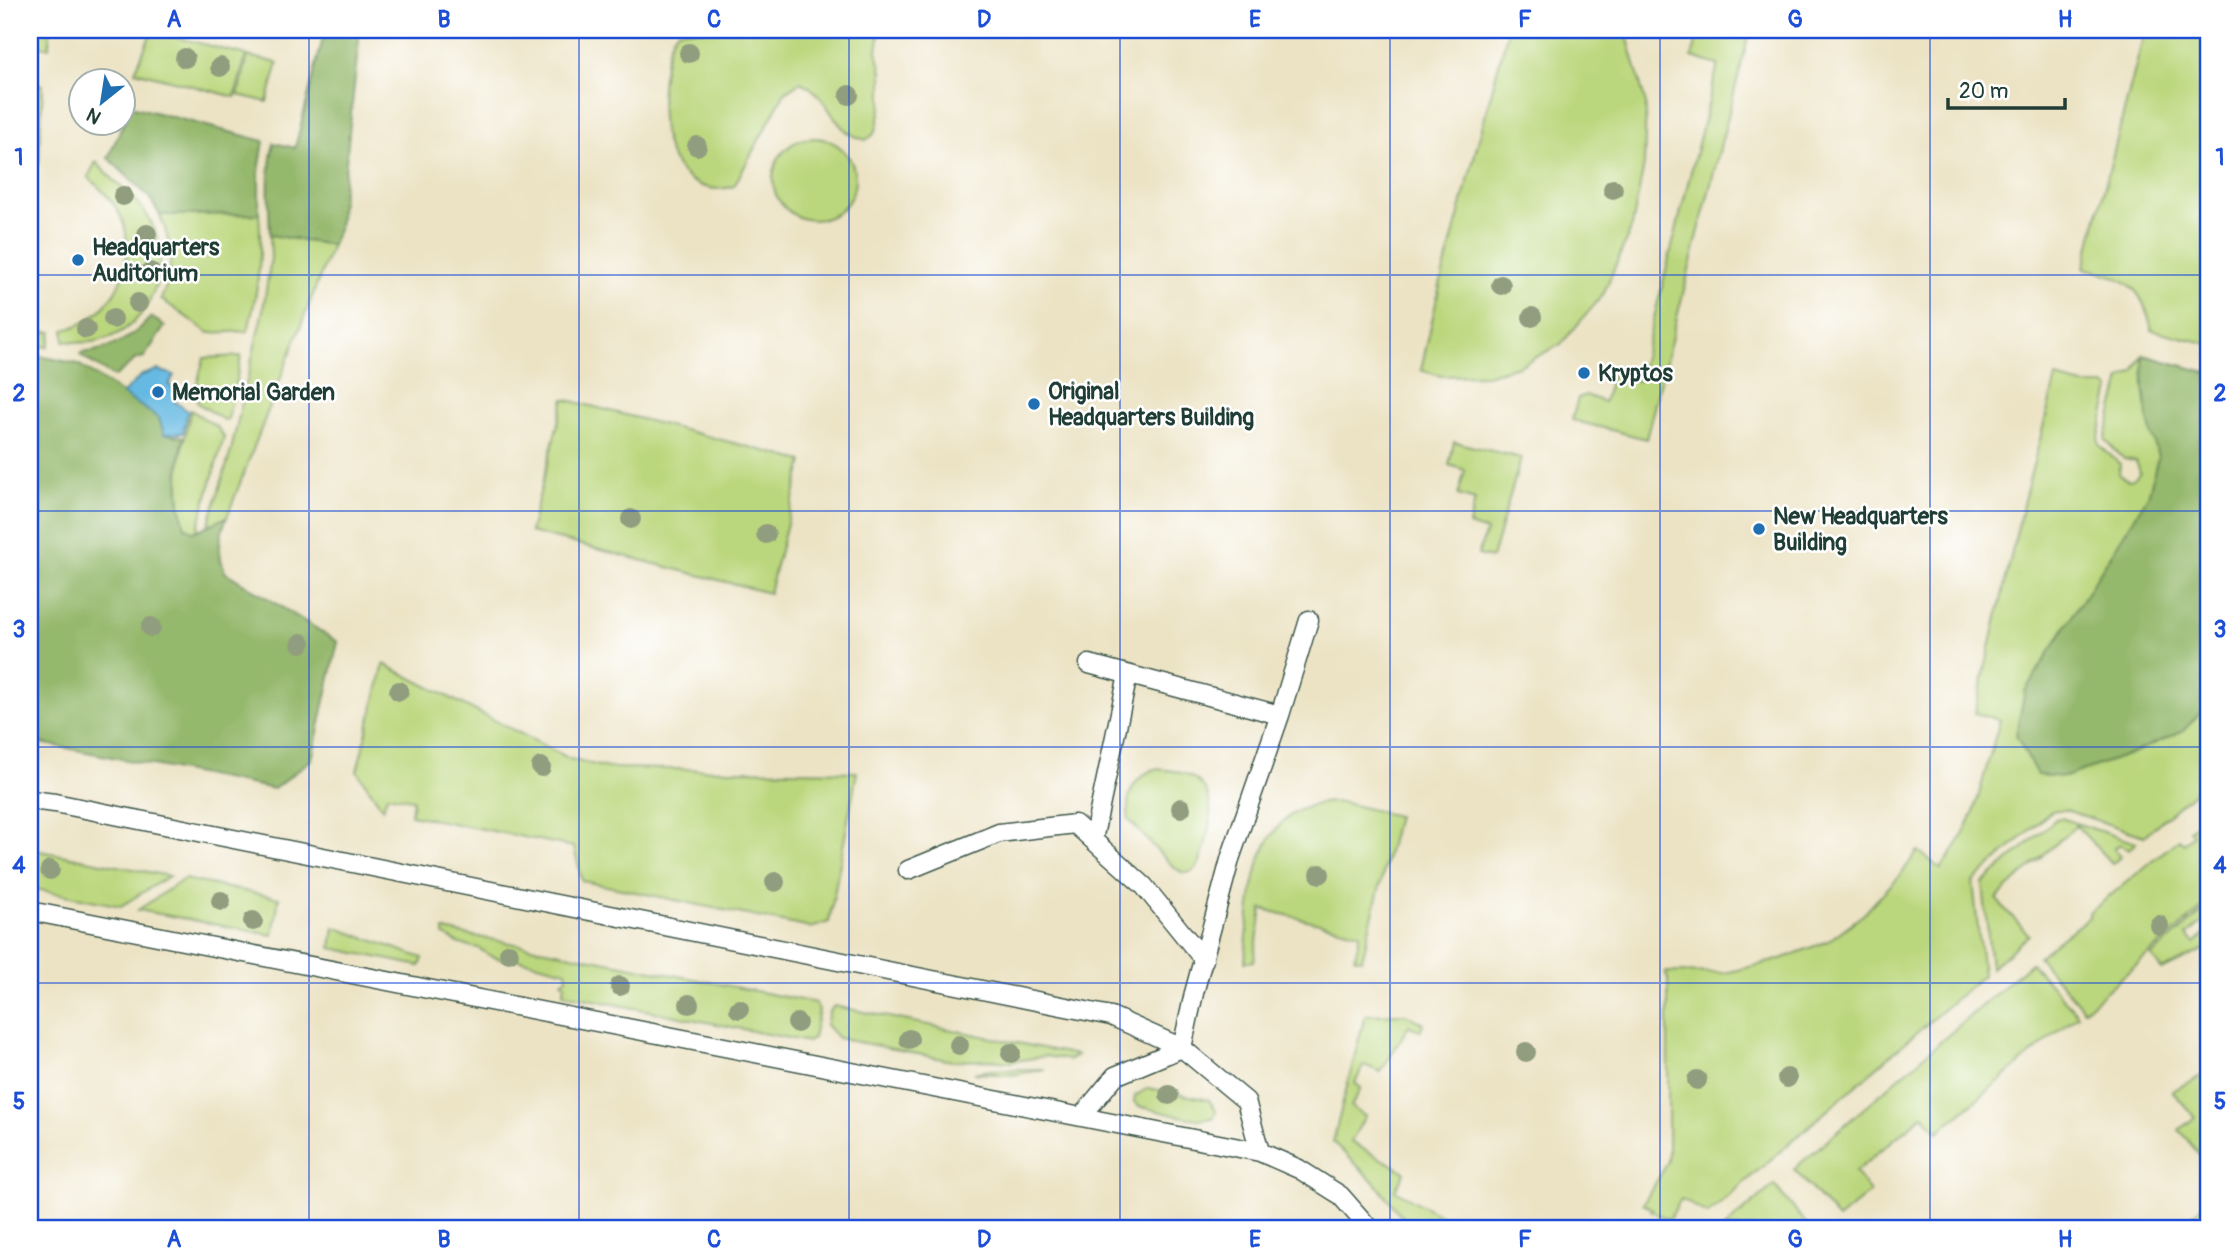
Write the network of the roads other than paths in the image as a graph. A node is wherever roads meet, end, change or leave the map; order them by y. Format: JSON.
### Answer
{"nodes":[{"id":1,"x":1309,"y":620,"type":"dead end"},
{"id":2,"x":1089,"y":664,"type":"dead end"},
{"id":3,"x":1128,"y":674,"type":"junction"},
{"id":4,"x":1280,"y":715,"type":"junction"},
{"id":5,"x":30,"y":800,"type":"edge"},
{"id":6,"x":1093,"y":840,"type":"junction"},
{"id":7,"x":908,"y":870,"type":"dead end"},
{"id":8,"x":30,"y":911,"type":"edge"},
{"id":9,"x":1204,"y":960,"type":"junction"},
{"id":10,"x":1182,"y":1048,"type":"junction"},
{"id":11,"x":1081,"y":1117,"type":"junction"},
{"id":12,"x":1260,"y":1152,"type":"junction"},
{"id":13,"x":1369,"y":1228,"type":"edge"}],
"edges":[{"from":1,"to":4,"type":"lane"},
{"from":2,"to":3,"type":"lane"},
{"from":3,"to":4,"type":"lane"},
{"from":3,"to":6,"type":"lane"},
{"from":4,"to":9,"type":"lane"},
{"from":5,"to":10,"type":"lane"},
{"from":6,"to":7,"type":"lane"},
{"from":6,"to":9,"type":"lane"},
{"from":8,"to":11,"type":"lane"},
{"from":9,"to":10,"type":"lane"},
{"from":10,"to":11,"type":"lane"},
{"from":10,"to":12,"type":"lane"},
{"from":11,"to":12,"type":"lane"},
{"from":12,"to":13,"type":"lane"}]}
